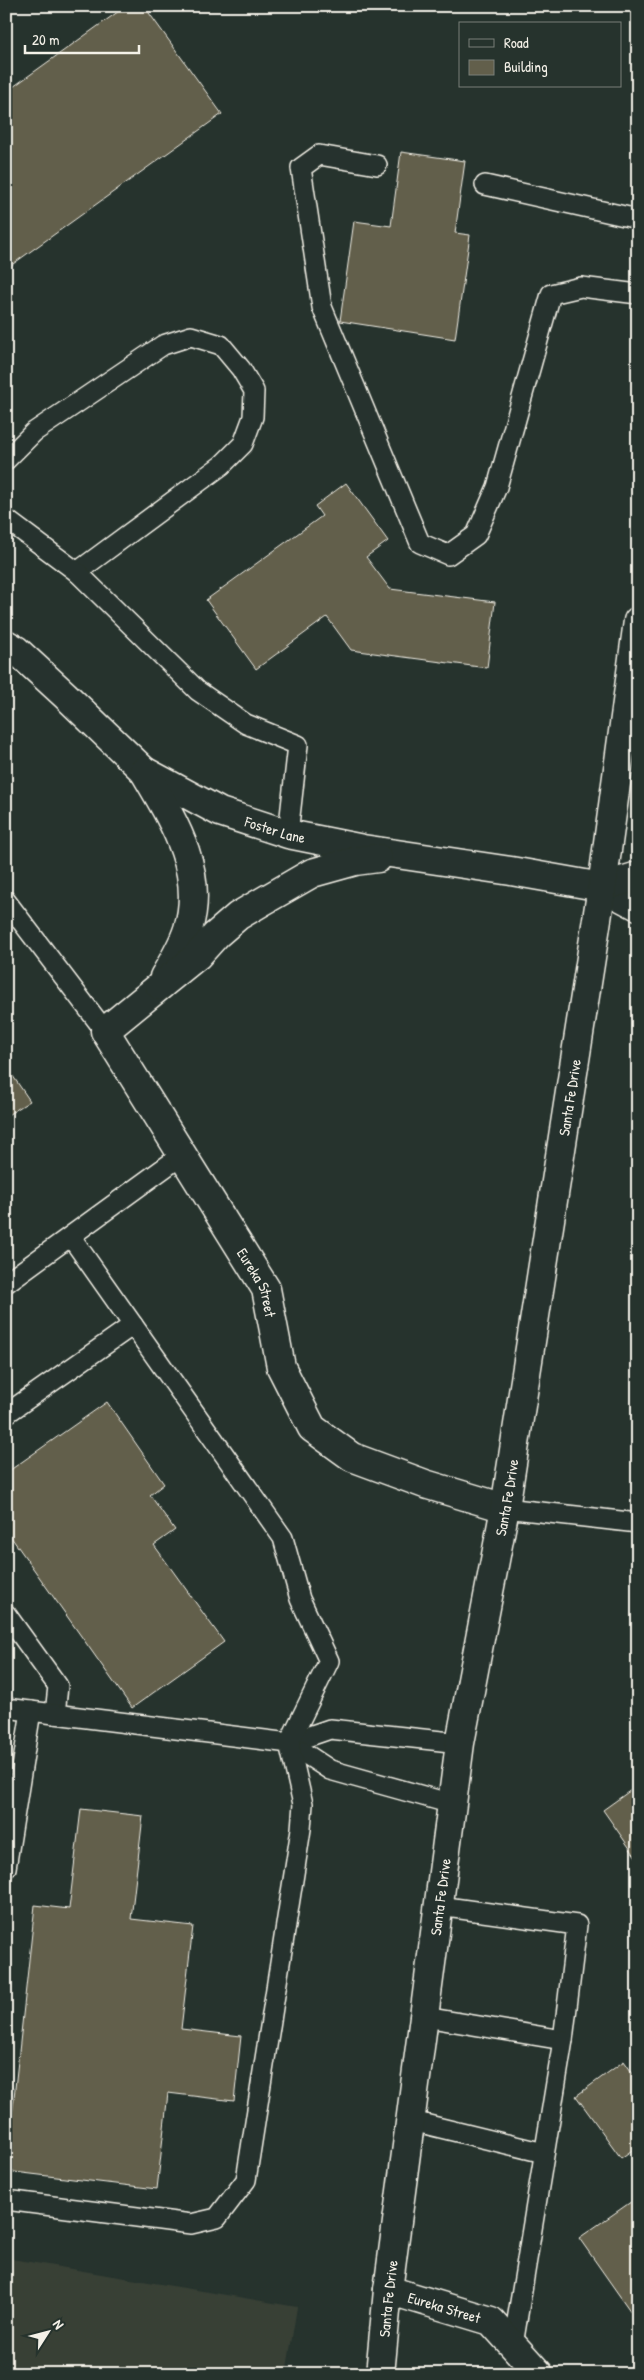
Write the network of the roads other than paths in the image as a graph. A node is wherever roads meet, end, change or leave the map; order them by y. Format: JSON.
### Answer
{"nodes":[{"id":1,"x":377,"y":165,"type":"dead end"},
{"id":2,"x":485,"y":185,"type":"dead end"},
{"id":3,"x":638,"y":219,"type":"edge"},
{"id":4,"x":638,"y":294,"type":"edge"},
{"id":5,"x":6,"y":460,"type":"edge"},
{"id":6,"x":6,"y":519,"type":"edge"},
{"id":7,"x":77,"y":572,"type":"junction"},
{"id":8,"x":638,"y":621,"type":"edge"},
{"id":9,"x":6,"y":644,"type":"edge"},
{"id":10,"x":144,"y":771,"type":"junction"},
{"id":11,"x":288,"y":834,"type":"junction"},
{"id":12,"x":399,"y":855,"type":"junction"},
{"id":13,"x":638,"y":876,"type":"edge"},
{"id":14,"x":602,"y":886,"type":"junction"},
{"id":15,"x":6,"y":901,"type":"edge"},
{"id":16,"x":638,"y":906,"type":"edge"},
{"id":17,"x":160,"y":986,"type":"junction"},
{"id":18,"x":105,"y":1031,"type":"junction"},
{"id":19,"x":182,"y":1155,"type":"junction"},
{"id":20,"x":71,"y":1236,"type":"junction"},
{"id":21,"x":6,"y":1284,"type":"edge"},
{"id":22,"x":133,"y":1325,"type":"junction"},
{"id":23,"x":6,"y":1414,"type":"edge"},
{"id":24,"x":505,"y":1508,"type":"junction"},
{"id":25,"x":638,"y":1523,"type":"edge"},
{"id":26,"x":6,"y":1614,"type":"edge"},
{"id":27,"x":6,"y":1708,"type":"edge"},
{"id":28,"x":31,"y":1711,"type":"junction"},
{"id":29,"x":55,"y":1714,"type":"junction"},
{"id":30,"x":289,"y":1743,"type":"junction"},
{"id":31,"x":460,"y":1743,"type":"junction"},
{"id":32,"x":452,"y":1804,"type":"junction"},
{"id":33,"x":6,"y":1868,"type":"edge"},
{"id":34,"x":439,"y":1906,"type":"junction"},
{"id":35,"x":425,"y":2017,"type":"junction"},
{"id":36,"x":563,"y":2040,"type":"junction"},
{"id":37,"x":412,"y":2121,"type":"junction"},
{"id":38,"x":544,"y":2153,"type":"junction"},
{"id":39,"x":6,"y":2200,"type":"edge"},
{"id":40,"x":388,"y":2290,"type":"junction"},
{"id":41,"x":512,"y":2345,"type":"junction"},
{"id":42,"x":380,"y":2374,"type":"edge"},
{"id":43,"x":539,"y":2374,"type":"edge"}],
"edges":[{"from":1,"to":4,"type":"lane"},
{"from":2,"to":3,"type":"lane"},
{"from":5,"to":7,"type":"lane"},
{"from":6,"to":7,"type":"lane"},
{"from":7,"to":11,"type":"lane"},
{"from":8,"to":14,"type":"street","name":"Santa Fe Drive"},
{"from":9,"to":10,"type":"street","name":"Foster Lane"},
{"from":10,"to":11,"type":"street","name":"Foster Lane"},
{"from":10,"to":17,"type":"street"},
{"from":11,"to":12,"type":"street","name":"Foster Lane"},
{"from":12,"to":14,"type":"street","name":"Foster Lane"},
{"from":12,"to":17,"type":"street"},
{"from":13,"to":14,"type":"street"},
{"from":14,"to":16,"type":"street"},
{"from":14,"to":24,"type":"street","name":"Santa Fe Drive"},
{"from":15,"to":18,"type":"lane"},
{"from":17,"to":18,"type":"street"},
{"from":18,"to":19,"type":"street","name":"Eureka Street"},
{"from":19,"to":20,"type":"lane"},
{"from":19,"to":24,"type":"street","name":"Eureka Street"},
{"from":20,"to":21,"type":"lane"},
{"from":20,"to":22,"type":"lane"},
{"from":22,"to":23,"type":"lane"},
{"from":22,"to":30,"type":"lane"},
{"from":24,"to":25,"type":"lane"},
{"from":24,"to":31,"type":"street","name":"Santa Fe Drive"},
{"from":26,"to":29,"type":"lane"},
{"from":27,"to":28,"type":"lane"},
{"from":28,"to":29,"type":"lane"},
{"from":28,"to":33,"type":"lane"},
{"from":29,"to":30,"type":"lane"},
{"from":30,"to":31,"type":"lane"},
{"from":30,"to":32,"type":"lane"},
{"from":30,"to":39,"type":"lane"},
{"from":31,"to":32,"type":"street","name":"Santa Fe Drive"},
{"from":32,"to":34,"type":"street","name":"Santa Fe Drive"},
{"from":34,"to":35,"type":"street","name":"Santa Fe Drive"},
{"from":34,"to":36,"type":"lane"},
{"from":35,"to":36,"type":"lane"},
{"from":35,"to":37,"type":"street","name":"Santa Fe Drive"},
{"from":36,"to":38,"type":"lane"},
{"from":37,"to":38,"type":"lane"},
{"from":37,"to":40,"type":"street","name":"Santa Fe Drive"},
{"from":38,"to":41,"type":"lane"},
{"from":40,"to":41,"type":"street","name":"Eureka Street"},
{"from":40,"to":42,"type":"street","name":"Santa Fe Drive"},
{"from":41,"to":43,"type":"street","name":"Eureka Street"}]}
